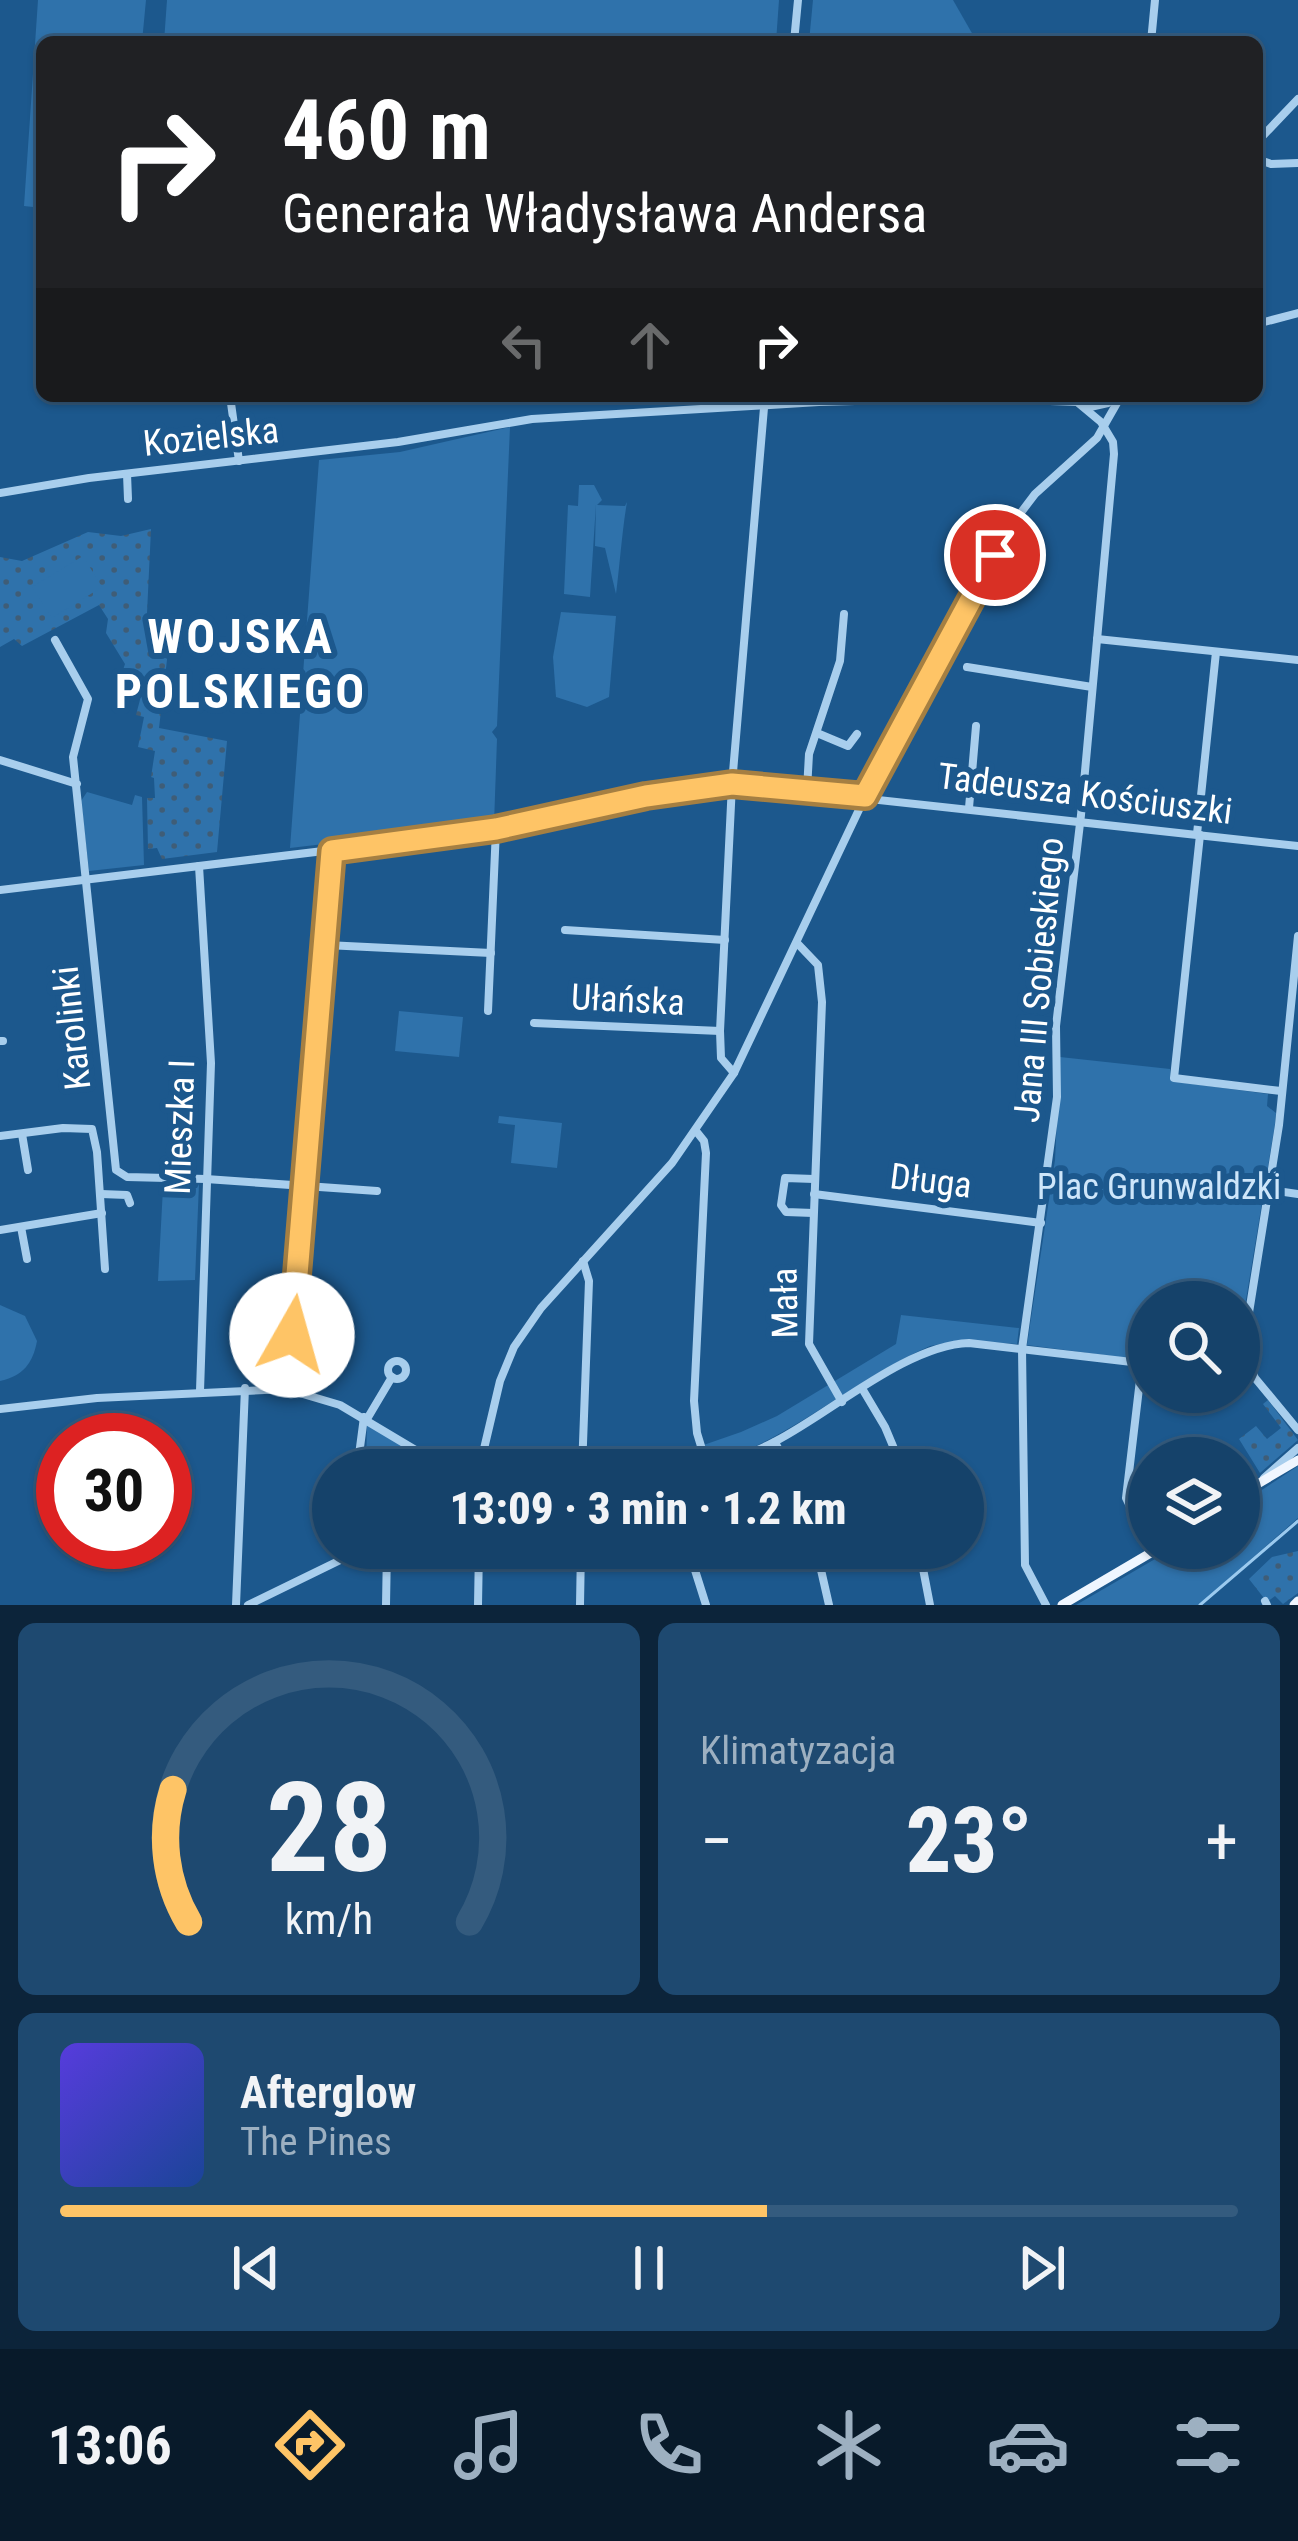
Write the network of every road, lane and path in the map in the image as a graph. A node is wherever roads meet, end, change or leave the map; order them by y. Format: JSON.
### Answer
{"nodes":[{"id":1,"x":798,"y":0,"type":"edge"},
{"id":2,"x":1155,"y":0,"type":"edge"},
{"id":3,"x":795,"y":36,"type":"edge"},
{"id":4,"x":1152,"y":36,"type":"edge"},
{"id":5,"x":1298,"y":98,"type":"edge"},
{"id":6,"x":1263,"y":136,"type":"edge"},
{"id":7,"x":1263,"y":161,"type":"edge"},
{"id":8,"x":1298,"y":163,"type":"edge"},
{"id":9,"x":1298,"y":313,"type":"edge"},
{"id":10,"x":1263,"y":322,"type":"edge"},
{"id":11,"x":231,"y":402,"type":"edge"},
{"id":12,"x":739,"y":402,"type":"edge"},
{"id":13,"x":765,"y":402,"type":"edge"},
{"id":14,"x":1073,"y":402,"type":"edge"},
{"id":15,"x":1110,"y":402,"type":"edge"},
{"id":16,"x":1115,"y":402,"type":"edge"},
{"id":17,"x":1088,"y":408,"type":"junction"},
{"id":18,"x":1104,"y":428,"type":"junction"},
{"id":19,"x":239,"y":461,"type":"junction"},
{"id":20,"x":127,"y":473,"type":"junction"},
{"id":21,"x":0,"y":493,"type":"edge"},
{"id":22,"x":128,"y":500,"type":"dead end"},
{"id":23,"x":844,"y":614,"type":"dead end"},
{"id":24,"x":1097,"y":639,"type":"junction"},
{"id":25,"x":55,"y":640,"type":"dead end"},
{"id":26,"x":1216,"y":652,"type":"junction"},
{"id":27,"x":1298,"y":660,"type":"edge"},
{"id":28,"x":968,"y":667,"type":"dead end"},
{"id":29,"x":1092,"y":687,"type":"junction"},
{"id":30,"x":976,"y":726,"type":"dead end"},
{"id":31,"x":817,"y":733,"type":"junction"},
{"id":32,"x":857,"y":734,"type":"dead end"},
{"id":33,"x":0,"y":760,"type":"edge"},
{"id":34,"x":77,"y":784,"type":"junction"},
{"id":35,"x":732,"y":784,"type":"junction"},
{"id":36,"x":807,"y":790,"type":"junction"},
{"id":37,"x":865,"y":796,"type":"junction"},
{"id":38,"x":968,"y":808,"type":"junction"},
{"id":39,"x":1081,"y":821,"type":"junction"},
{"id":40,"x":496,"y":829,"type":"junction"},
{"id":41,"x":1198,"y":834,"type":"junction"},
{"id":42,"x":1298,"y":846,"type":"edge"},
{"id":43,"x":332,"y":851,"type":"junction"},
{"id":44,"x":199,"y":866,"type":"junction"},
{"id":45,"x":84,"y":880,"type":"junction"},
{"id":46,"x":0,"y":890,"type":"edge"},
{"id":47,"x":565,"y":930,"type":"dead end"},
{"id":48,"x":1298,"y":936,"type":"edge"},
{"id":49,"x":725,"y":940,"type":"junction"},
{"id":50,"x":797,"y":943,"type":"junction"},
{"id":51,"x":326,"y":945,"type":"junction"},
{"id":52,"x":491,"y":953,"type":"junction"},
{"id":53,"x":488,"y":1012,"type":"dead end"},
{"id":54,"x":534,"y":1023,"type":"dead end"},
{"id":55,"x":720,"y":1031,"type":"junction"},
{"id":56,"x":734,"y":1073,"type":"junction"},
{"id":57,"x":1281,"y":1090,"type":"junction"},
{"id":58,"x":696,"y":1132,"type":"junction"},
{"id":59,"x":22,"y":1134,"type":"junction"},
{"id":60,"x":0,"y":1136,"type":"edge"},
{"id":61,"x":112,"y":1143,"type":"junction"},
{"id":62,"x":96,"y":1145,"type":"junction"},
{"id":63,"x":28,"y":1170,"type":"dead end"},
{"id":64,"x":206,"y":1178,"type":"junction"},
{"id":65,"x":814,"y":1179,"type":"junction"},
{"id":66,"x":307,"y":1184,"type":"junction"},
{"id":67,"x":1270,"y":1190,"type":"junction"},
{"id":68,"x":377,"y":1191,"type":"dead end"},
{"id":69,"x":101,"y":1192,"type":"junction"},
{"id":70,"x":814,"y":1194,"type":"junction"},
{"id":71,"x":1298,"y":1194,"type":"edge"},
{"id":72,"x":130,"y":1203,"type":"dead end"},
{"id":73,"x":102,"y":1213,"type":"junction"},
{"id":74,"x":813,"y":1213,"type":"junction"},
{"id":75,"x":1041,"y":1222,"type":"junction"},
{"id":76,"x":21,"y":1227,"type":"junction"},
{"id":77,"x":0,"y":1230,"type":"edge"},
{"id":78,"x":27,"y":1259,"type":"dead end"},
{"id":79,"x":584,"y":1261,"type":"junction"},
{"id":80,"x":105,"y":1269,"type":"dead end"},
{"id":81,"x":1254,"y":1281,"type":"edge"},
{"id":82,"x":1022,"y":1349,"type":"junction"},
{"id":83,"x":1128,"y":1361,"type":"edge"},
{"id":84,"x":392,"y":1377,"type":"dead end"},
{"id":85,"x":1260,"y":1384,"type":"edge"},
{"id":86,"x":245,"y":1388,"type":"junction"},
{"id":87,"x":286,"y":1389,"type":"junction"},
{"id":88,"x":862,"y":1390,"type":"junction"},
{"id":89,"x":200,"y":1391,"type":"junction"},
{"id":90,"x":842,"y":1402,"type":"junction"},
{"id":91,"x":0,"y":1409,"type":"edge"},
{"id":92,"x":365,"y":1418,"type":"junction"},
{"id":93,"x":1298,"y":1430,"type":"edge"},
{"id":94,"x":775,"y":1442,"type":"junction"},
{"id":95,"x":1298,"y":1448,"type":"edge"},
{"id":96,"x":360,"y":1449,"type":"edge"},
{"id":97,"x":415,"y":1449,"type":"edge"},
{"id":98,"x":484,"y":1449,"type":"edge"},
{"id":99,"x":583,"y":1449,"type":"edge"},
{"id":100,"x":702,"y":1449,"type":"edge"},
{"id":101,"x":758,"y":1449,"type":"edge"},
{"id":102,"x":778,"y":1449,"type":"edge"},
{"id":103,"x":894,"y":1449,"type":"edge"},
{"id":104,"x":1298,"y":1460,"type":"edge"},
{"id":105,"x":1128,"y":1473,"type":"edge"},
{"id":106,"x":1264,"y":1478,"type":"junction"},
{"id":107,"x":1260,"y":1481,"type":"edge"},
{"id":108,"x":1128,"y":1508,"type":"edge"},
{"id":109,"x":1128,"y":1564,"type":"edge"},
{"id":110,"x":319,"y":1569,"type":"edge"},
{"id":111,"x":387,"y":1569,"type":"edge"},
{"id":112,"x":479,"y":1569,"type":"edge"},
{"id":113,"x":581,"y":1569,"type":"edge"},
{"id":114,"x":695,"y":1569,"type":"edge"},
{"id":115,"x":821,"y":1569,"type":"edge"},
{"id":116,"x":923,"y":1569,"type":"edge"},
{"id":117,"x":236,"y":1605,"type":"edge"},
{"id":118,"x":248,"y":1605,"type":"edge"},
{"id":119,"x":386,"y":1605,"type":"edge"},
{"id":120,"x":478,"y":1605,"type":"edge"},
{"id":121,"x":580,"y":1605,"type":"edge"},
{"id":122,"x":706,"y":1605,"type":"edge"},
{"id":123,"x":829,"y":1605,"type":"edge"},
{"id":124,"x":930,"y":1605,"type":"edge"},
{"id":125,"x":1046,"y":1605,"type":"edge"},
{"id":126,"x":1062,"y":1605,"type":"edge"}],
"edges":[{"from":1,"to":3,"type":"street"},
{"from":2,"to":4,"type":"street"},
{"from":5,"to":6,"type":"street"},
{"from":7,"to":8,"type":"street"},
{"from":9,"to":10,"type":"street"},
{"from":11,"to":19,"type":"street"},
{"from":12,"to":19,"type":"street","name":"Kozielska"},
{"from":13,"to":35,"type":"street"},
{"from":14,"to":17,"type":"street","name":"Kozielska"},
{"from":15,"to":17,"type":"street"},
{"from":16,"to":18,"type":"street"},
{"from":17,"to":18,"type":"street"},
{"from":18,"to":24,"type":"street","name":"Jana III Sobieskiego"},
{"from":18,"to":37,"type":"street"},
{"from":19,"to":20,"type":"street","name":"Kozielska"},
{"from":20,"to":21,"type":"street","name":"Kozielska"},
{"from":20,"to":22,"type":"street","name":"Kozielska"},
{"from":23,"to":31,"type":"street"},
{"from":24,"to":26,"type":"street"},
{"from":24,"to":29,"type":"street","name":"Jana III Sobieskiego"},
{"from":25,"to":34,"type":"street","name":"Karolinki"},
{"from":26,"to":27,"type":"street"},
{"from":26,"to":41,"type":"street"},
{"from":28,"to":29,"type":"street"},
{"from":29,"to":39,"type":"street","name":"Jana III Sobieskiego"},
{"from":30,"to":38,"type":"street"},
{"from":31,"to":32,"type":"street"},
{"from":31,"to":36,"type":"street"},
{"from":33,"to":34,"type":"street"},
{"from":34,"to":45,"type":"street","name":"Karolinki"},
{"from":35,"to":36,"type":"street","name":"Tadeusza Kościuszki"},
{"from":35,"to":40,"type":"street","name":"Tadeusza Kościuszki"},
{"from":35,"to":49,"type":"street"},
{"from":36,"to":37,"type":"street","name":"Tadeusza Kościuszki"},
{"from":37,"to":38,"type":"street","name":"Tadeusza Kościuszki"},
{"from":37,"to":50,"type":"street"},
{"from":38,"to":39,"type":"street","name":"Tadeusza Kościuszki"},
{"from":39,"to":41,"type":"street","name":"Tadeusza Kościuszki"},
{"from":39,"to":75,"type":"street","name":"Jana III Sobieskiego"},
{"from":40,"to":43,"type":"street","name":"Tadeusza Kościuszki"},
{"from":40,"to":52,"type":"street"},
{"from":41,"to":42,"type":"street","name":"Tadeusza Kościuszki"},
{"from":41,"to":57,"type":"street"},
{"from":43,"to":44,"type":"street","name":"Tadeusza Kościuszki"},
{"from":43,"to":51,"type":"street"},
{"from":44,"to":45,"type":"street","name":"Tadeusza Kościuszki"},
{"from":44,"to":64,"type":"street","name":"Mieszka I"},
{"from":45,"to":46,"type":"street","name":"Tadeusza Kościuszki"},
{"from":45,"to":61,"type":"street","name":"Karolinki"},
{"from":47,"to":49,"type":"street"},
{"from":48,"to":57,"type":"street"},
{"from":49,"to":55,"type":"street"},
{"from":50,"to":56,"type":"street"},
{"from":50,"to":65,"type":"street","name":"Mała"},
{"from":51,"to":52,"type":"street"},
{"from":51,"to":66,"type":"street"},
{"from":52,"to":53,"type":"street"},
{"from":54,"to":55,"type":"street","name":"Ułańska"},
{"from":55,"to":56,"type":"street"},
{"from":56,"to":58,"type":"street"},
{"from":57,"to":67,"type":"street"},
{"from":58,"to":79,"type":"street"},
{"from":58,"to":100,"type":"street"},
{"from":59,"to":60,"type":"street"},
{"from":59,"to":62,"type":"street"},
{"from":59,"to":63,"type":"street"},
{"from":61,"to":62,"type":"street"},
{"from":61,"to":64,"type":"street","name":"Karolinki"},
{"from":62,"to":69,"type":"street"},
{"from":64,"to":66,"type":"street"},
{"from":64,"to":89,"type":"street","name":"Mieszka I"},
{"from":65,"to":70,"type":"street","name":"Mała"},
{"from":65,"to":74,"type":"street"},
{"from":66,"to":68,"type":"street"},
{"from":66,"to":87,"type":"street"},
{"from":67,"to":71,"type":"street"},
{"from":67,"to":81,"type":"street"},
{"from":69,"to":72,"type":"street"},
{"from":69,"to":73,"type":"street"},
{"from":70,"to":74,"type":"street","name":"Mała"},
{"from":70,"to":75,"type":"street","name":"Długa"},
{"from":73,"to":76,"type":"street"},
{"from":73,"to":80,"type":"street"},
{"from":74,"to":90,"type":"street","name":"Mała"},
{"from":75,"to":82,"type":"street","name":"Jana III Sobieskiego"},
{"from":76,"to":77,"type":"street"},
{"from":76,"to":78,"type":"street"},
{"from":79,"to":98,"type":"street"},
{"from":79,"to":99,"type":"street"},
{"from":82,"to":83,"type":"street"},
{"from":82,"to":88,"type":"street"},
{"from":82,"to":125,"type":"street","name":"Jana III Sobieskiego"},
{"from":84,"to":92,"type":"street"},
{"from":85,"to":93,"type":"street"},
{"from":86,"to":87,"type":"street"},
{"from":86,"to":89,"type":"street"},
{"from":86,"to":117,"type":"street"},
{"from":87,"to":92,"type":"street"},
{"from":88,"to":90,"type":"street"},
{"from":88,"to":103,"type":"street"},
{"from":89,"to":91,"type":"street"},
{"from":90,"to":94,"type":"street"},
{"from":92,"to":96,"type":"street"},
{"from":92,"to":97,"type":"street"},
{"from":94,"to":101,"type":"street"},
{"from":94,"to":102,"type":"street"},
{"from":95,"to":106,"type":"street"},
{"from":104,"to":106,"type":"main road"},
{"from":105,"to":108,"type":"street"},
{"from":106,"to":107,"type":"main road"},
{"from":109,"to":126,"type":"main road"},
{"from":110,"to":118,"type":"street"},
{"from":111,"to":119,"type":"street"},
{"from":112,"to":120,"type":"street"},
{"from":113,"to":121,"type":"street"},
{"from":114,"to":122,"type":"street"},
{"from":115,"to":123,"type":"street"},
{"from":116,"to":124,"type":"street"}]}
